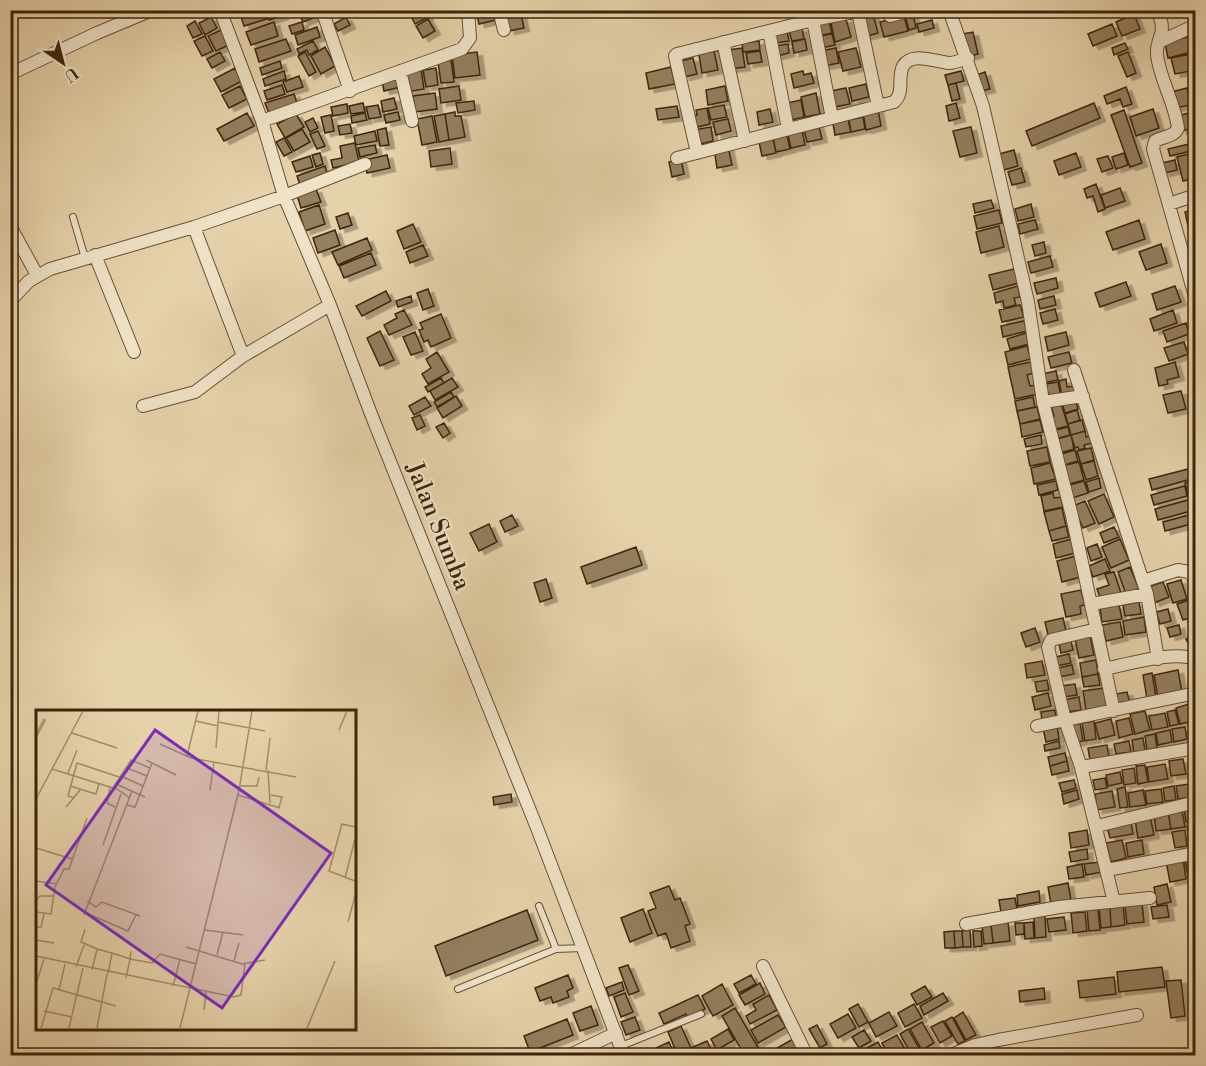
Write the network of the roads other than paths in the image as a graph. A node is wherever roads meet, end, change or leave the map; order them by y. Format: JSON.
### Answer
{"nodes":[{"id":1,"x":152,"y":10,"type":"edge"},
{"id":2,"x":220,"y":10,"type":"edge"},
{"id":3,"x":322,"y":10,"type":"edge"},
{"id":4,"x":468,"y":10,"type":"edge"},
{"id":5,"x":499,"y":10,"type":"edge"},
{"id":6,"x":886,"y":10,"type":"edge"},
{"id":7,"x":913,"y":10,"type":"edge"},
{"id":8,"x":949,"y":10,"type":"edge"},
{"id":9,"x":1158,"y":10,"type":"edge"},
{"id":10,"x":861,"y":11,"type":"edge"},
{"id":11,"x":123,"y":16,"type":"edge"},
{"id":12,"x":813,"y":20,"type":"junction"},
{"id":13,"x":1196,"y":24,"type":"edge"},
{"id":14,"x":504,"y":30,"type":"dead end"},
{"id":15,"x":769,"y":31,"type":"junction"},
{"id":16,"x":1161,"y":41,"type":"junction"},
{"id":17,"x":723,"y":42,"type":"junction"},
{"id":18,"x":968,"y":58,"type":"junction"},
{"id":19,"x":400,"y":71,"type":"junction"},
{"id":20,"x":10,"y":74,"type":"edge"},
{"id":21,"x":350,"y":91,"type":"junction"},
{"id":22,"x":878,"y":106,"type":"junction"},
{"id":23,"x":832,"y":117,"type":"junction"},
{"id":24,"x":262,"y":121,"type":"junction"},
{"id":25,"x":411,"y":121,"type":"dead end"},
{"id":26,"x":788,"y":129,"type":"junction"},
{"id":27,"x":745,"y":141,"type":"junction"},
{"id":28,"x":698,"y":153,"type":"junction"},
{"id":29,"x":677,"y":159,"type":"dead end"},
{"id":30,"x":365,"y":164,"type":"dead end"},
{"id":31,"x":1196,"y":195,"type":"edge"},
{"id":32,"x":284,"y":196,"type":"junction"},
{"id":33,"x":1169,"y":204,"type":"junction"},
{"id":34,"x":73,"y":217,"type":"dead end"},
{"id":35,"x":10,"y":226,"type":"edge"},
{"id":36,"x":194,"y":227,"type":"junction"},
{"id":37,"x":90,"y":256,"type":"junction"},
{"id":38,"x":37,"y":275,"type":"junction"},
{"id":39,"x":1196,"y":300,"type":"edge"},
{"id":40,"x":10,"y":301,"type":"edge"},
{"id":41,"x":330,"y":305,"type":"junction"},
{"id":42,"x":134,"y":352,"type":"dead end"},
{"id":43,"x":243,"y":356,"type":"junction"},
{"id":44,"x":1074,"y":369,"type":"dead end"},
{"id":45,"x":1083,"y":396,"type":"junction"},
{"id":46,"x":1043,"y":402,"type":"junction"},
{"id":47,"x":143,"y":406,"type":"dead end"},
{"id":48,"x":1196,"y":580,"type":"edge"},
{"id":49,"x":1145,"y":587,"type":"junction"},
{"id":50,"x":1092,"y":604,"type":"junction"},
{"id":51,"x":1097,"y":629,"type":"junction"},
{"id":52,"x":1158,"y":659,"type":"junction"},
{"id":53,"x":1196,"y":660,"type":"edge"},
{"id":54,"x":1104,"y":669,"type":"junction"},
{"id":55,"x":1196,"y":693,"type":"edge"},
{"id":56,"x":1114,"y":711,"type":"junction"},
{"id":57,"x":1065,"y":720,"type":"junction"},
{"id":58,"x":1037,"y":726,"type":"dead end"},
{"id":59,"x":1196,"y":747,"type":"edge"},
{"id":60,"x":1081,"y":767,"type":"junction"},
{"id":61,"x":1196,"y":802,"type":"edge"},
{"id":62,"x":1097,"y":826,"type":"junction"},
{"id":63,"x":1196,"y":853,"type":"edge"},
{"id":64,"x":1107,"y":870,"type":"junction"},
{"id":65,"x":1150,"y":898,"type":"dead end"},
{"id":66,"x":1114,"y":902,"type":"junction"},
{"id":67,"x":539,"y":906,"type":"dead end"},
{"id":68,"x":966,"y":924,"type":"dead end"},
{"id":69,"x":584,"y":948,"type":"junction"},
{"id":70,"x":556,"y":949,"type":"junction"},
{"id":71,"x":763,"y":966,"type":"dead end"},
{"id":72,"x":458,"y":989,"type":"dead end"},
{"id":73,"x":701,"y":1014,"type":"dead end"},
{"id":74,"x":1137,"y":1015,"type":"dead end"},
{"id":75,"x":616,"y":1033,"type":"junction"},
{"id":76,"x":622,"y":1051,"type":"edge"},
{"id":77,"x":978,"y":1051,"type":"edge"},
{"id":78,"x":568,"y":1056,"type":"edge"},
{"id":79,"x":807,"y":1056,"type":"edge"},
{"id":80,"x":949,"y":1056,"type":"edge"}],
"edges":[{"from":1,"to":11,"type":"street"},
{"from":2,"to":24,"type":"street","name":"Jalan Sumba"},
{"from":3,"to":21,"type":"street"},
{"from":4,"to":19,"type":"street"},
{"from":5,"to":14,"type":"street"},
{"from":6,"to":7,"type":"street"},
{"from":8,"to":18,"type":"street"},
{"from":9,"to":16,"type":"street"},
{"from":10,"to":12,"type":"street"},
{"from":10,"to":22,"type":"street"},
{"from":11,"to":20,"type":"street"},
{"from":12,"to":15,"type":"street"},
{"from":12,"to":23,"type":"street"},
{"from":13,"to":16,"type":"street"},
{"from":15,"to":17,"type":"street"},
{"from":15,"to":26,"type":"street"},
{"from":16,"to":33,"type":"street"},
{"from":17,"to":27,"type":"street"},
{"from":17,"to":28,"type":"street"},
{"from":18,"to":22,"type":"street"},
{"from":18,"to":46,"type":"street"},
{"from":19,"to":21,"type":"street"},
{"from":19,"to":25,"type":"street"},
{"from":21,"to":24,"type":"street"},
{"from":22,"to":23,"type":"street"},
{"from":23,"to":26,"type":"street"},
{"from":24,"to":32,"type":"street","name":"Jalan Sumba"},
{"from":26,"to":27,"type":"street"},
{"from":27,"to":28,"type":"street"},
{"from":28,"to":29,"type":"street"},
{"from":30,"to":32,"type":"street"},
{"from":31,"to":33,"type":"street"},
{"from":32,"to":36,"type":"street"},
{"from":32,"to":41,"type":"street","name":"Jalan Sumba"},
{"from":33,"to":39,"type":"street"},
{"from":34,"to":37,"type":"lane"},
{"from":35,"to":38,"type":"street"},
{"from":36,"to":37,"type":"street"},
{"from":36,"to":43,"type":"street"},
{"from":37,"to":38,"type":"street"},
{"from":37,"to":42,"type":"street"},
{"from":38,"to":40,"type":"street"},
{"from":41,"to":43,"type":"street"},
{"from":41,"to":69,"type":"street","name":"Jalan Sumba"},
{"from":43,"to":47,"type":"street"},
{"from":44,"to":45,"type":"street"},
{"from":45,"to":46,"type":"street"},
{"from":45,"to":49,"type":"street"},
{"from":46,"to":50,"type":"street"},
{"from":48,"to":49,"type":"street"},
{"from":49,"to":50,"type":"street"},
{"from":49,"to":52,"type":"street"},
{"from":50,"to":51,"type":"street"},
{"from":51,"to":54,"type":"street"},
{"from":51,"to":57,"type":"street"},
{"from":52,"to":53,"type":"street"},
{"from":52,"to":54,"type":"street"},
{"from":54,"to":56,"type":"street"},
{"from":55,"to":56,"type":"street"},
{"from":56,"to":57,"type":"street"},
{"from":57,"to":58,"type":"street"},
{"from":57,"to":60,"type":"street"},
{"from":59,"to":60,"type":"street"},
{"from":60,"to":62,"type":"street"},
{"from":61,"to":62,"type":"street"},
{"from":62,"to":64,"type":"street"},
{"from":63,"to":64,"type":"street"},
{"from":64,"to":66,"type":"street"},
{"from":65,"to":66,"type":"street"},
{"from":66,"to":68,"type":"street"},
{"from":67,"to":70,"type":"lane"},
{"from":69,"to":70,"type":"lane"},
{"from":69,"to":75,"type":"street","name":"Jalan Sumba"},
{"from":70,"to":72,"type":"lane"},
{"from":71,"to":79,"type":"street"},
{"from":73,"to":76,"type":"lane"},
{"from":74,"to":77,"type":"street"},
{"from":75,"to":76,"type":"street","name":"Jalan Sumba"},
{"from":75,"to":78,"type":"street"},
{"from":77,"to":80,"type":"street"}]}
